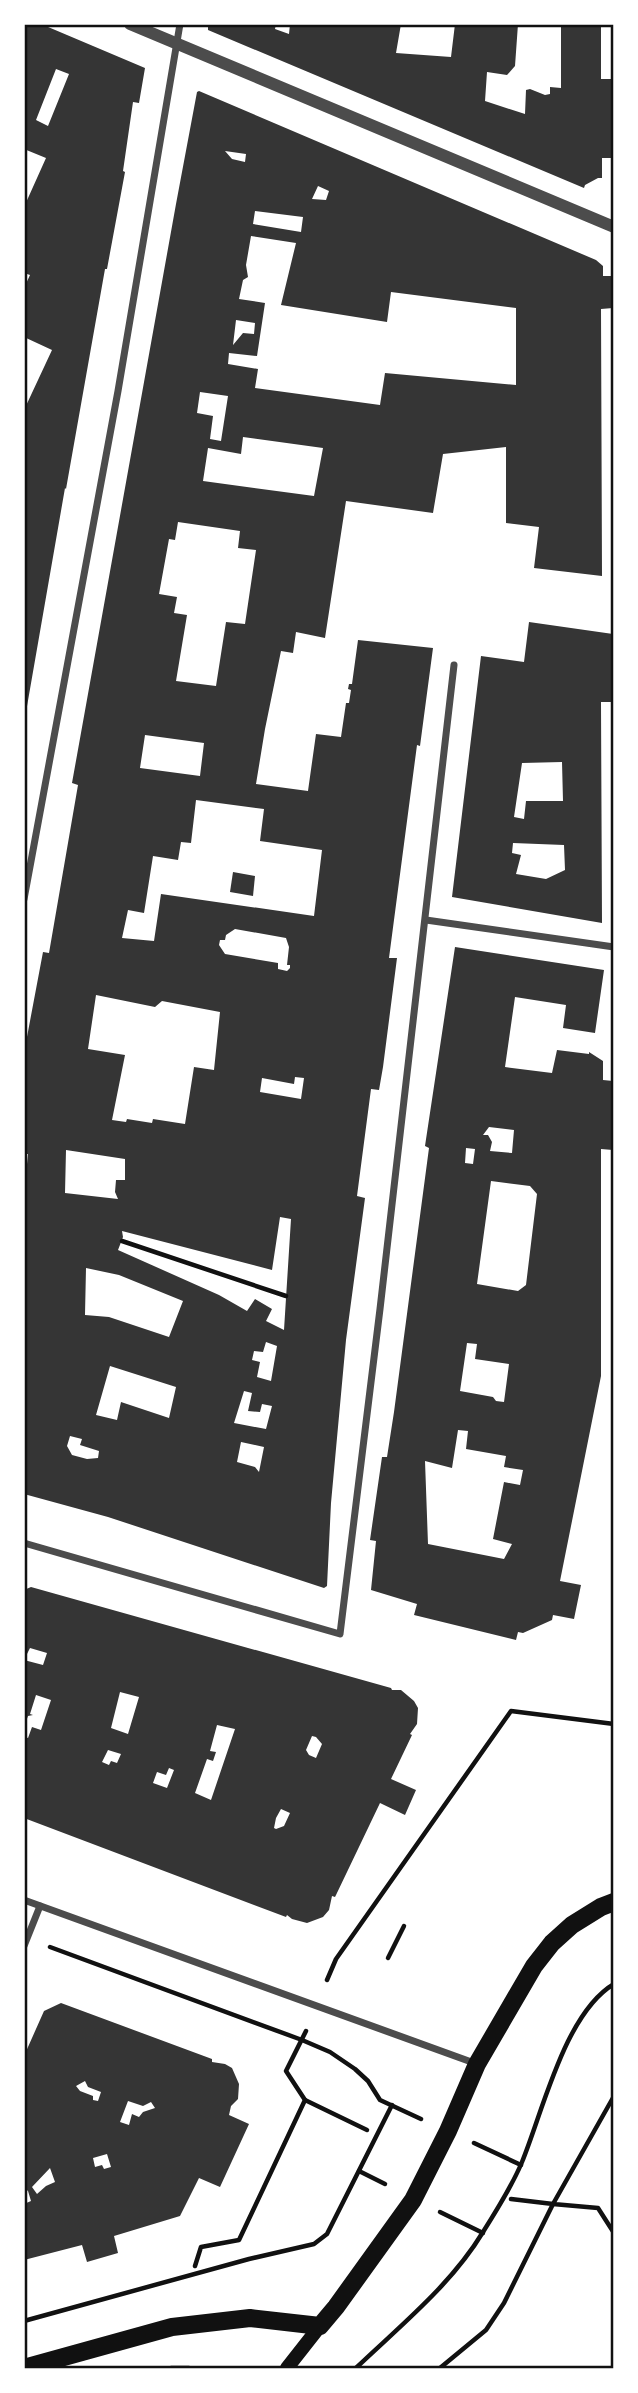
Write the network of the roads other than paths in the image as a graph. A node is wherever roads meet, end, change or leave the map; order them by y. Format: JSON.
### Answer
{"nodes":[{"id":1,"x":130,"y":24,"type":"edge"},
{"id":2,"x":180,"y":24,"type":"edge"},
{"id":3,"x":177,"y":45,"type":"junction"},
{"id":4,"x":614,"y":228,"type":"edge"},
{"id":5,"x":454,"y":666,"type":"dead end"},
{"id":6,"x":24,"y":899,"type":"edge"},
{"id":7,"x":426,"y":920,"type":"junction"},
{"id":8,"x":614,"y":947,"type":"edge"},
{"id":9,"x":24,"y":1543,"type":"edge"},
{"id":10,"x":24,"y":1900,"type":"edge"},
{"id":11,"x":614,"y":1902,"type":"edge"},
{"id":12,"x":40,"y":1906,"type":"junction"},
{"id":13,"x":26,"y":1942,"type":"edge"},
{"id":14,"x":477,"y":2064,"type":"junction"},
{"id":15,"x":320,"y":2326,"type":"junction"},
{"id":16,"x":24,"y":2368,"type":"edge"},
{"id":17,"x":287,"y":2368,"type":"edge"}],
"edges":[{"from":1,"to":3,"type":"street"},
{"from":2,"to":3,"type":"street"},
{"from":3,"to":4,"type":"street"},
{"from":3,"to":6,"type":"street"},
{"from":5,"to":7,"type":"street"},
{"from":7,"to":8,"type":"street"},
{"from":7,"to":9,"type":"street"},
{"from":10,"to":12,"type":"street"},
{"from":11,"to":14,"type":"main road"},
{"from":12,"to":13,"type":"street"},
{"from":12,"to":14,"type":"street"},
{"from":14,"to":15,"type":"main road"},
{"from":15,"to":16,"type":"main road"},
{"from":15,"to":17,"type":"main road"}]}
